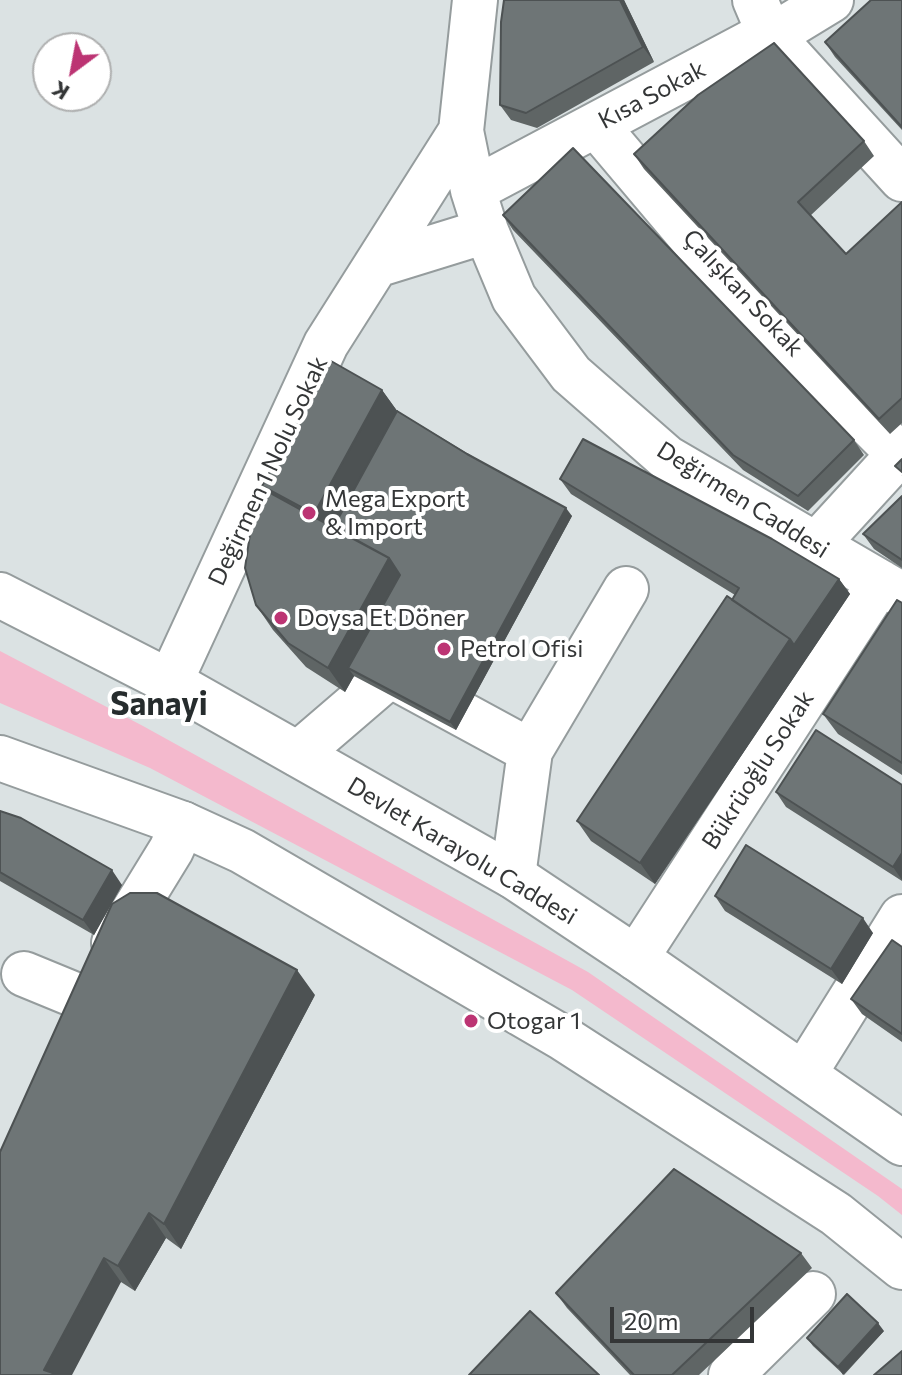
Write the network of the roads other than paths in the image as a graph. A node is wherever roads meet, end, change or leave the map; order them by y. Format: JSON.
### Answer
{"nodes":[{"id":1,"x":475,"y":0,"type":"edge"},
{"id":2,"x":831,"y":0,"type":"edge"},
{"id":3,"x":762,"y":16,"type":"edge"},
{"id":4,"x":596,"y":125,"type":"junction"},
{"id":5,"x":461,"y":131,"type":"junction"},
{"id":6,"x":902,"y":179,"type":"edge"},
{"id":7,"x":473,"y":190,"type":"junction"},
{"id":8,"x":486,"y":231,"type":"junction"},
{"id":9,"x":376,"y":265,"type":"junction"},
{"id":10,"x":900,"y":452,"type":"edge"},
{"id":11,"x":815,"y":546,"type":"junction"},
{"id":12,"x":891,"y":588,"type":"edge"},
{"id":13,"x":626,"y":589,"type":"dead end"},
{"id":14,"x":0,"y":595,"type":"edge"},
{"id":15,"x":170,"y":682,"type":"junction"},
{"id":16,"x":530,"y":751,"type":"junction"},
{"id":17,"x":298,"y":754,"type":"junction"},
{"id":18,"x":0,"y":758,"type":"edge"},
{"id":19,"x":183,"y":824,"type":"junction"},
{"id":20,"x":513,"y":876,"type":"junction"},
{"id":21,"x":902,"y":917,"type":"edge"},
{"id":22,"x":636,"y":958,"type":"junction"},
{"id":23,"x":24,"y":974,"type":"dead end"},
{"id":24,"x":80,"y":997,"type":"junction"},
{"id":25,"x":60,"y":1039,"type":"edge"},
{"id":26,"x":804,"y":1074,"type":"junction"},
{"id":27,"x":902,"y":1143,"type":"edge"},
{"id":28,"x":902,"y":1267,"type":"edge"},
{"id":29,"x":813,"y":1294,"type":"dead end"},
{"id":30,"x":731,"y":1375,"type":"edge"}],
"edges":[{"from":1,"to":5,"type":"street","name":"Değirmen Caddesi"},
{"from":2,"to":3,"type":"street","name":"Kısa Sokak"},
{"from":3,"to":4,"type":"street","name":"Kısa Sokak"},
{"from":3,"to":6,"type":"street"},
{"from":4,"to":7,"type":"street","name":"Kısa Sokak"},
{"from":4,"to":10,"type":"street","name":"Çalışkan Sokak"},
{"from":5,"to":7,"type":"street","name":"Değirmen Caddesi"},
{"from":5,"to":9,"type":"street","name":"Değirmen 1 Nolu Sokak"},
{"from":7,"to":8,"type":"street","name":"Değirmen Caddesi"},
{"from":8,"to":9,"type":"street"},
{"from":8,"to":11,"type":"street","name":"Değirmen Caddesi"},
{"from":9,"to":15,"type":"street","name":"Değirmen 1 Nolu Sokak"},
{"from":10,"to":11,"type":"street"},
{"from":11,"to":12,"type":"street","name":"Değirmen Caddesi"},
{"from":12,"to":22,"type":"street","name":"Bükrüoğlu Sokak"},
{"from":13,"to":16,"type":"street"},
{"from":14,"to":15,"type":"street","name":"Devlet Karayolu Caddesi"},
{"from":15,"to":17,"type":"street","name":"Devlet Karayolu Caddesi"},
{"from":16,"to":17,"type":"street"},
{"from":16,"to":20,"type":"street"},
{"from":17,"to":20,"type":"street","name":"Devlet Karayolu Caddesi"},
{"from":18,"to":19,"type":"street"},
{"from":19,"to":24,"type":"street"},
{"from":19,"to":28,"type":"street"},
{"from":20,"to":22,"type":"street","name":"Devlet Karayolu Caddesi"},
{"from":21,"to":26,"type":"street"},
{"from":22,"to":26,"type":"street","name":"Devlet Karayolu Caddesi"},
{"from":23,"to":24,"type":"street"},
{"from":24,"to":25,"type":"street"},
{"from":26,"to":27,"type":"street","name":"Devlet Karayolu Caddesi"},
{"from":29,"to":30,"type":"street"}]}
